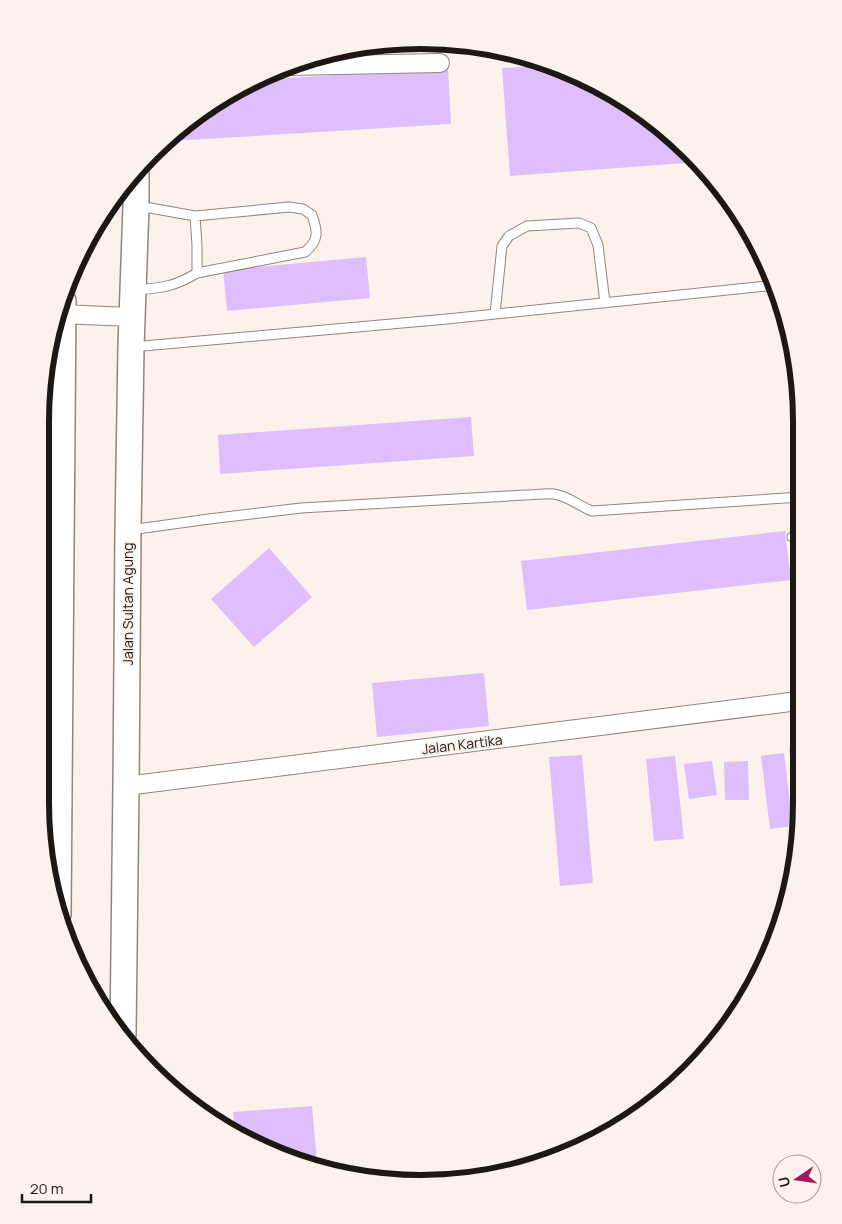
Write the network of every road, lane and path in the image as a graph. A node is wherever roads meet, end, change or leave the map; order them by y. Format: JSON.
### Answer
{"nodes":[{"id":1,"x":440,"y":63,"type":"dead end"},
{"id":2,"x":311,"y":66,"type":"edge"},
{"id":3,"x":136,"y":182,"type":"edge"},
{"id":4,"x":136,"y":206,"type":"junction"},
{"id":5,"x":195,"y":216,"type":"junction"},
{"id":6,"x":197,"y":273,"type":"junction"},
{"id":7,"x":767,"y":286,"type":"edge"},
{"id":8,"x":133,"y":290,"type":"junction"},
{"id":9,"x":605,"y":303,"type":"junction"},
{"id":10,"x":66,"y":310,"type":"edge"},
{"id":11,"x":495,"y":314,"type":"junction"},
{"id":12,"x":131,"y":317,"type":"junction"},
{"id":13,"x":61,"y":327,"type":"edge"},
{"id":14,"x":131,"y":347,"type":"junction"},
{"id":15,"x":793,"y":498,"type":"edge"},
{"id":16,"x":128,"y":531,"type":"junction"},
{"id":17,"x":52,"y":627,"type":"edge"},
{"id":18,"x":793,"y":702,"type":"edge"},
{"id":19,"x":126,"y":786,"type":"junction"},
{"id":20,"x":50,"y":802,"type":"edge"},
{"id":21,"x":55,"y":868,"type":"edge"},
{"id":22,"x":123,"y":1026,"type":"edge"}],
"edges":[{"from":1,"to":2,"type":"street"},
{"from":3,"to":4,"type":"main road","name":"Jalan Sultan Agung"},
{"from":4,"to":5,"type":"lane"},
{"from":4,"to":8,"type":"main road","name":"Jalan Sultan Agung"},
{"from":5,"to":6,"type":"lane"},
{"from":5,"to":6,"type":"lane"},
{"from":6,"to":8,"type":"lane"},
{"from":7,"to":9,"type":"lane"},
{"from":8,"to":12,"type":"main road","name":"Jalan Sultan Agung"},
{"from":9,"to":11,"type":"lane"},
{"from":9,"to":11,"type":"lane"},
{"from":10,"to":12,"type":"street"},
{"from":11,"to":14,"type":"lane"},
{"from":12,"to":14,"type":"main road","name":"Jalan Sultan Agung"},
{"from":13,"to":17,"type":"main road"},
{"from":14,"to":16,"type":"main road","name":"Jalan Sultan Agung"},
{"from":15,"to":16,"type":"lane"},
{"from":16,"to":19,"type":"main road","name":"Jalan Sultan Agung"},
{"from":17,"to":20,"type":"main road"},
{"from":18,"to":19,"type":"street","name":"Jalan Kartika"},
{"from":19,"to":22,"type":"main road","name":"Jalan Sultan Agung"},
{"from":20,"to":21,"type":"main road"}]}
